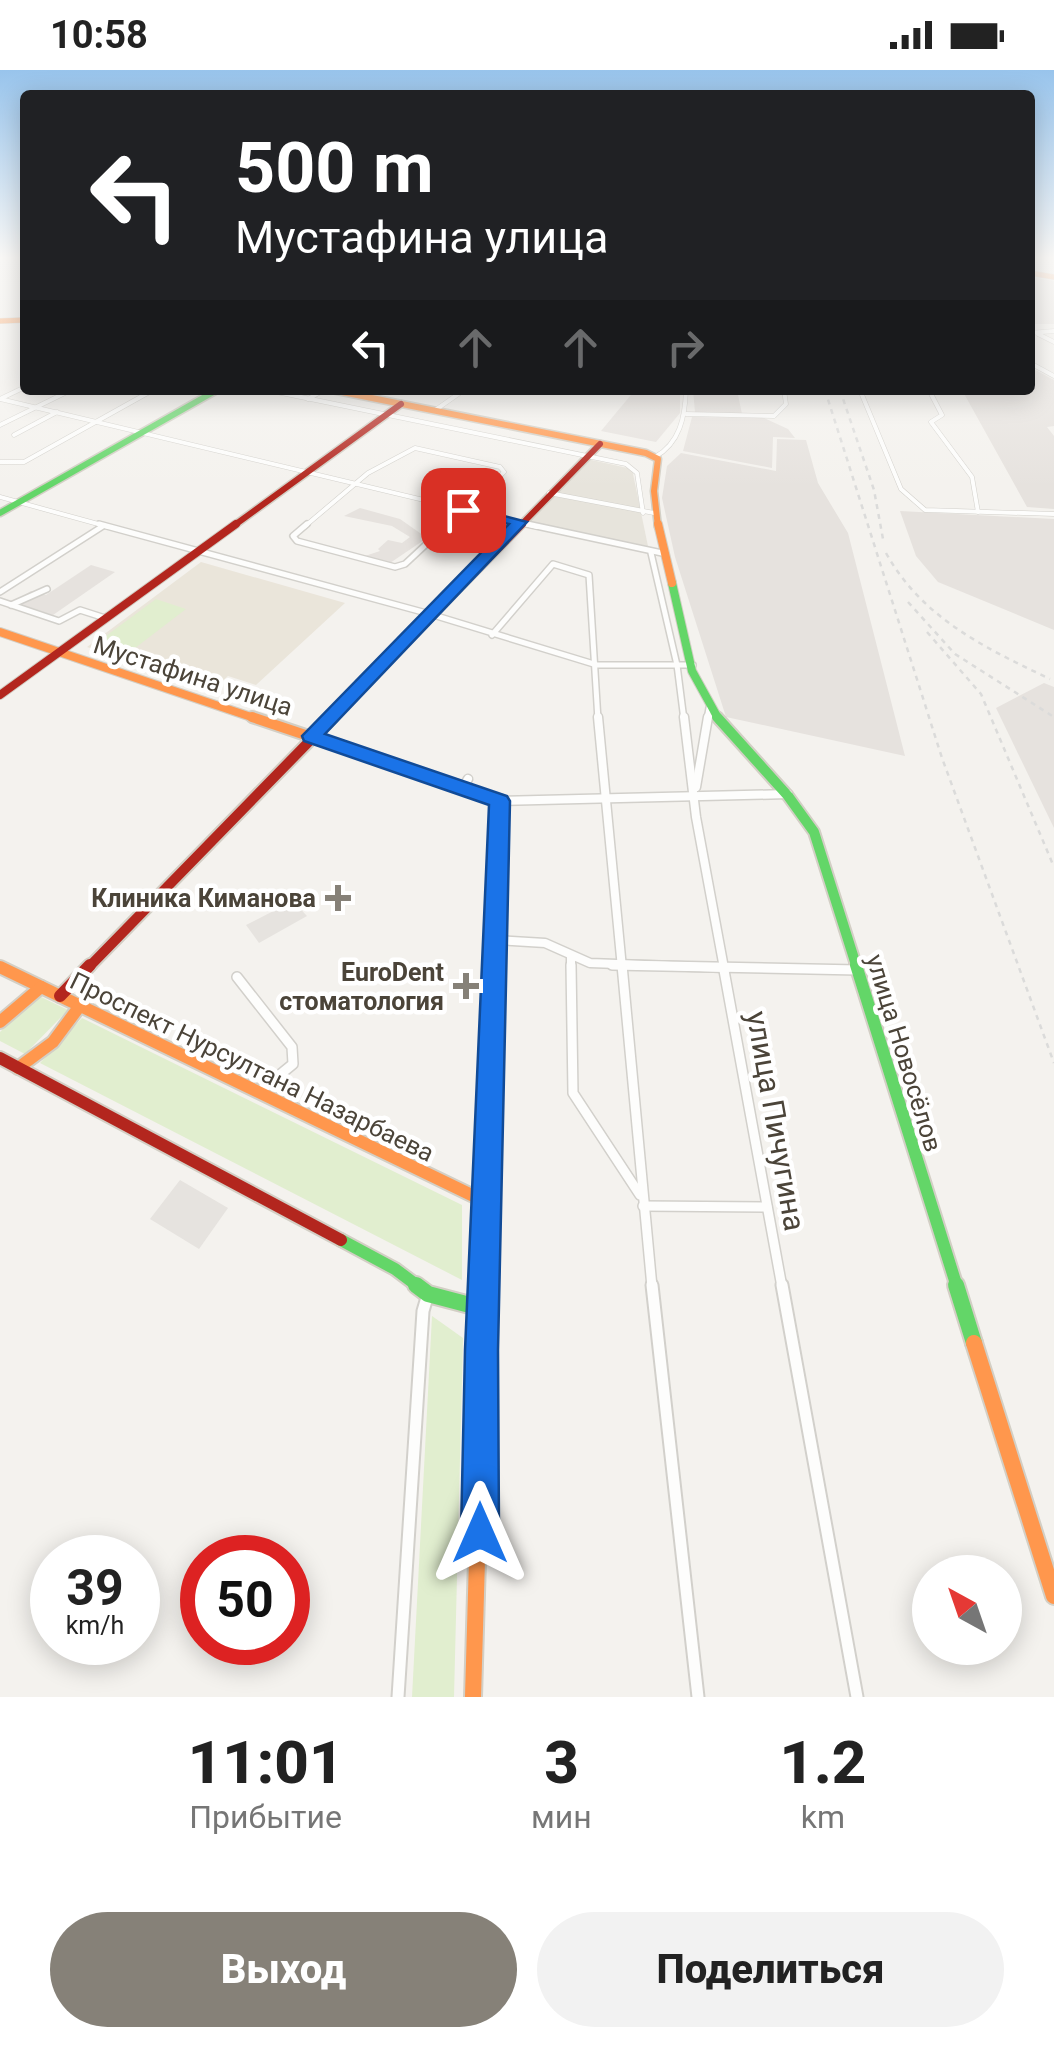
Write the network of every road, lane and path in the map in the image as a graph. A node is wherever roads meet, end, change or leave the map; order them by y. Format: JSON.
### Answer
{"nodes":[{"id":1,"x":61,"y":395,"type":"edge"},
{"id":2,"x":145,"y":395,"type":"edge"},
{"id":3,"x":208,"y":395,"type":"edge"},
{"id":4,"x":290,"y":395,"type":"edge"},
{"id":5,"x":317,"y":395,"type":"edge"},
{"id":6,"x":354,"y":395,"type":"edge"},
{"id":7,"x":457,"y":395,"type":"edge"},
{"id":8,"x":686,"y":395,"type":"edge"},
{"id":9,"x":785,"y":395,"type":"edge"},
{"id":10,"x":862,"y":395,"type":"edge"},
{"id":11,"x":932,"y":395,"type":"edge"},
{"id":12,"x":0,"y":399,"type":"edge"},
{"id":13,"x":308,"y":399,"type":"junction"},
{"id":14,"x":402,"y":404,"type":"junction"},
{"id":15,"x":36,"y":408,"type":"junction"},
{"id":16,"x":434,"y":411,"type":"junction"},
{"id":17,"x":57,"y":412,"type":"junction"},
{"id":18,"x":448,"y":414,"type":"junction"},
{"id":19,"x":686,"y":414,"type":"junction"},
{"id":20,"x":388,"y":415,"type":"junction"},
{"id":21,"x":100,"y":422,"type":"junction"},
{"id":22,"x":432,"y":424,"type":"junction"},
{"id":23,"x":0,"y":425,"type":"edge"},
{"id":24,"x":140,"y":432,"type":"junction"},
{"id":25,"x":14,"y":434,"type":"dead end"},
{"id":26,"x":600,"y":444,"type":"junction"},
{"id":27,"x":585,"y":457,"type":"junction"},
{"id":28,"x":655,"y":457,"type":"junction"},
{"id":29,"x":0,"y":462,"type":"edge"},
{"id":30,"x":308,"y":470,"type":"junction"},
{"id":31,"x":360,"y":482,"type":"junction"},
{"id":32,"x":646,"y":488,"type":"junction"},
{"id":33,"x":549,"y":493,"type":"junction"},
{"id":34,"x":0,"y":497,"type":"edge"},
{"id":35,"x":19,"y":502,"type":"junction"},
{"id":36,"x":463,"y":510,"type":"junction"},
{"id":37,"x":978,"y":512,"type":"junction"},
{"id":38,"x":0,"y":513,"type":"edge"},
{"id":39,"x":649,"y":513,"type":"junction"},
{"id":40,"x":1054,"y":514,"type":"edge"},
{"id":41,"x":520,"y":522,"type":"junction"},
{"id":42,"x":103,"y":526,"type":"junction"},
{"id":43,"x":198,"y":551,"type":"junction"},
{"id":44,"x":657,"y":553,"type":"junction"},
{"id":45,"x":47,"y":589,"type":"dead end"},
{"id":46,"x":0,"y":592,"type":"edge"},
{"id":47,"x":0,"y":601,"type":"edge"},
{"id":48,"x":11,"y":605,"type":"junction"},
{"id":49,"x":430,"y":614,"type":"junction"},
{"id":50,"x":105,"y":618,"type":"junction"},
{"id":51,"x":0,"y":632,"type":"edge"},
{"id":52,"x":492,"y":635,"type":"junction"},
{"id":53,"x":58,"y":652,"type":"junction"},
{"id":54,"x":676,"y":664,"type":"junction"},
{"id":55,"x":597,"y":665,"type":"junction"},
{"id":56,"x":693,"y":665,"type":"junction"},
{"id":57,"x":0,"y":695,"type":"edge"},
{"id":58,"x":709,"y":708,"type":"junction"},
{"id":59,"x":311,"y":736,"type":"junction"},
{"id":60,"x":788,"y":794,"type":"junction"},
{"id":61,"x":694,"y":796,"type":"junction"},
{"id":62,"x":500,"y":801,"type":"junction"},
{"id":63,"x":607,"y":801,"type":"junction"},
{"id":64,"x":497,"y":940,"type":"junction"},
{"id":65,"x":571,"y":957,"type":"junction"},
{"id":66,"x":619,"y":966,"type":"junction"},
{"id":67,"x":723,"y":966,"type":"junction"},
{"id":68,"x":0,"y":968,"type":"edge"},
{"id":69,"x":858,"y":970,"type":"junction"},
{"id":70,"x":236,"y":976,"type":"dead end"},
{"id":71,"x":41,"y":987,"type":"junction"},
{"id":72,"x":60,"y":996,"type":"junction"},
{"id":73,"x":79,"y":1007,"type":"junction"},
{"id":74,"x":0,"y":1022,"type":"edge"},
{"id":75,"x":0,"y":1058,"type":"edge"},
{"id":76,"x":18,"y":1068,"type":"junction"},
{"id":77,"x":260,"y":1091,"type":"junction"},
{"id":78,"x":486,"y":1202,"type":"junction"},
{"id":79,"x":643,"y":1202,"type":"junction"},
{"id":80,"x":766,"y":1208,"type":"junction"},
{"id":81,"x":428,"y":1294,"type":"junction"},
{"id":82,"x":485,"y":1309,"type":"junction"},
{"id":83,"x":1054,"y":1596,"type":"edge"},
{"id":84,"x":398,"y":1697,"type":"edge"},
{"id":85,"x":473,"y":1697,"type":"edge"},
{"id":86,"x":698,"y":1697,"type":"edge"},
{"id":87,"x":858,"y":1697,"type":"edge"}],
"edges":[{"from":1,"to":15,"type":"street"},
{"from":2,"to":21,"type":"street"},
{"from":3,"to":24,"type":"street"},
{"from":4,"to":13,"type":"street"},
{"from":5,"to":13,"type":"street"},
{"from":6,"to":14,"type":"street"},
{"from":7,"to":16,"type":"street"},
{"from":8,"to":19,"type":"street"},
{"from":9,"to":19,"type":"street"},
{"from":10,"to":37,"type":"street"},
{"from":11,"to":37,"type":"street"},
{"from":12,"to":15,"type":"street"},
{"from":13,"to":20,"type":"street"},
{"from":14,"to":16,"type":"street"},
{"from":14,"to":20,"type":"street"},
{"from":15,"to":17,"type":"street"},
{"from":15,"to":23,"type":"street"},
{"from":16,"to":18,"type":"street"},
{"from":17,"to":21,"type":"street"},
{"from":17,"to":25,"type":"street"},
{"from":18,"to":22,"type":"street"},
{"from":18,"to":26,"type":"street"},
{"from":19,"to":28,"type":"street"},
{"from":20,"to":22,"type":"street"},
{"from":20,"to":30,"type":"street"},
{"from":21,"to":24,"type":"street"},
{"from":21,"to":29,"type":"street"},
{"from":22,"to":27,"type":"street"},
{"from":24,"to":30,"type":"street"},
{"from":24,"to":35,"type":"street"},
{"from":26,"to":27,"type":"street"},
{"from":26,"to":28,"type":"street"},
{"from":27,"to":32,"type":"street"},
{"from":27,"to":33,"type":"street"},
{"from":28,"to":32,"type":"street","name":"улица Пичугина"},
{"from":30,"to":31,"type":"street"},
{"from":30,"to":43,"type":"street"},
{"from":31,"to":36,"type":"street"},
{"from":31,"to":36,"type":"street"},
{"from":31,"to":36,"type":"street"},
{"from":32,"to":39,"type":"street","name":"улица Пичугина"},
{"from":33,"to":39,"type":"street"},
{"from":33,"to":41,"type":"street"},
{"from":34,"to":35,"type":"street"},
{"from":35,"to":38,"type":"street"},
{"from":35,"to":42,"type":"street"},
{"from":36,"to":41,"type":"street"},
{"from":37,"to":40,"type":"street"},
{"from":39,"to":44,"type":"street","name":"улица Пичугина"},
{"from":41,"to":44,"type":"street"},
{"from":41,"to":49,"type":"street"},
{"from":42,"to":43,"type":"street"},
{"from":42,"to":46,"type":"street"},
{"from":43,"to":49,"type":"street"},
{"from":43,"to":50,"type":"street"},
{"from":44,"to":54,"type":"street","name":"улица Пичугина"},
{"from":44,"to":56,"type":"street","name":"улица Новосёлов"},
{"from":45,"to":48,"type":"street"},
{"from":47,"to":48,"type":"street"},
{"from":48,"to":50,"type":"street"},
{"from":49,"to":52,"type":"street"},
{"from":49,"to":59,"type":"street"},
{"from":50,"to":53,"type":"street"},
{"from":51,"to":53,"type":"street","name":"Мустафина улица"},
{"from":52,"to":55,"type":"street"},
{"from":52,"to":55,"type":"street"},
{"from":53,"to":57,"type":"street"},
{"from":53,"to":59,"type":"street","name":"Мустафина улица"},
{"from":54,"to":55,"type":"street"},
{"from":54,"to":56,"type":"street"},
{"from":54,"to":61,"type":"street","name":"улица Пичугина"},
{"from":55,"to":63,"type":"street"},
{"from":56,"to":58,"type":"street","name":"улица Новосёлов"},
{"from":58,"to":60,"type":"street","name":"улица Новосёлов"},
{"from":58,"to":61,"type":"street"},
{"from":59,"to":62,"type":"street","name":"Мустафина улица"},
{"from":59,"to":72,"type":"street"},
{"from":60,"to":61,"type":"street","name":"Мустафина улица"},
{"from":60,"to":69,"type":"street","name":"улица Новосёлов"},
{"from":61,"to":63,"type":"street","name":"Мустафина улица"},
{"from":61,"to":67,"type":"street","name":"улица Пичугина"},
{"from":62,"to":63,"type":"street","name":"Мустафина улица"},
{"from":62,"to":64,"type":"street"},
{"from":63,"to":66,"type":"street"},
{"from":64,"to":65,"type":"street"},
{"from":64,"to":78,"type":"street"},
{"from":65,"to":66,"type":"street"},
{"from":65,"to":79,"type":"street"},
{"from":66,"to":67,"type":"street"},
{"from":66,"to":79,"type":"street"},
{"from":67,"to":69,"type":"street"},
{"from":67,"to":80,"type":"street","name":"улица Пичугина"},
{"from":68,"to":71,"type":"street","name":"Проспект Нурсултана Назарбаева"},
{"from":69,"to":83,"type":"street","name":"улица Новосёлов"},
{"from":70,"to":77,"type":"street"},
{"from":71,"to":72,"type":"street","name":"Проспект Нурсултана Назарбаева"},
{"from":71,"to":74,"type":"street"},
{"from":72,"to":73,"type":"street","name":"Проспект Нурсултана Назарбаева"},
{"from":73,"to":76,"type":"street"},
{"from":73,"to":77,"type":"street","name":"Проспект Нурсултана Назарбаева"},
{"from":75,"to":76,"type":"street"},
{"from":76,"to":81,"type":"street"},
{"from":77,"to":78,"type":"street","name":"Проспект Нурсултана Назарбаева"},
{"from":78,"to":82,"type":"street"},
{"from":79,"to":80,"type":"street"},
{"from":79,"to":86,"type":"street"},
{"from":80,"to":87,"type":"street","name":"улица Пичугина"},
{"from":81,"to":82,"type":"street"},
{"from":81,"to":84,"type":"street"},
{"from":82,"to":85,"type":"street"}]}
